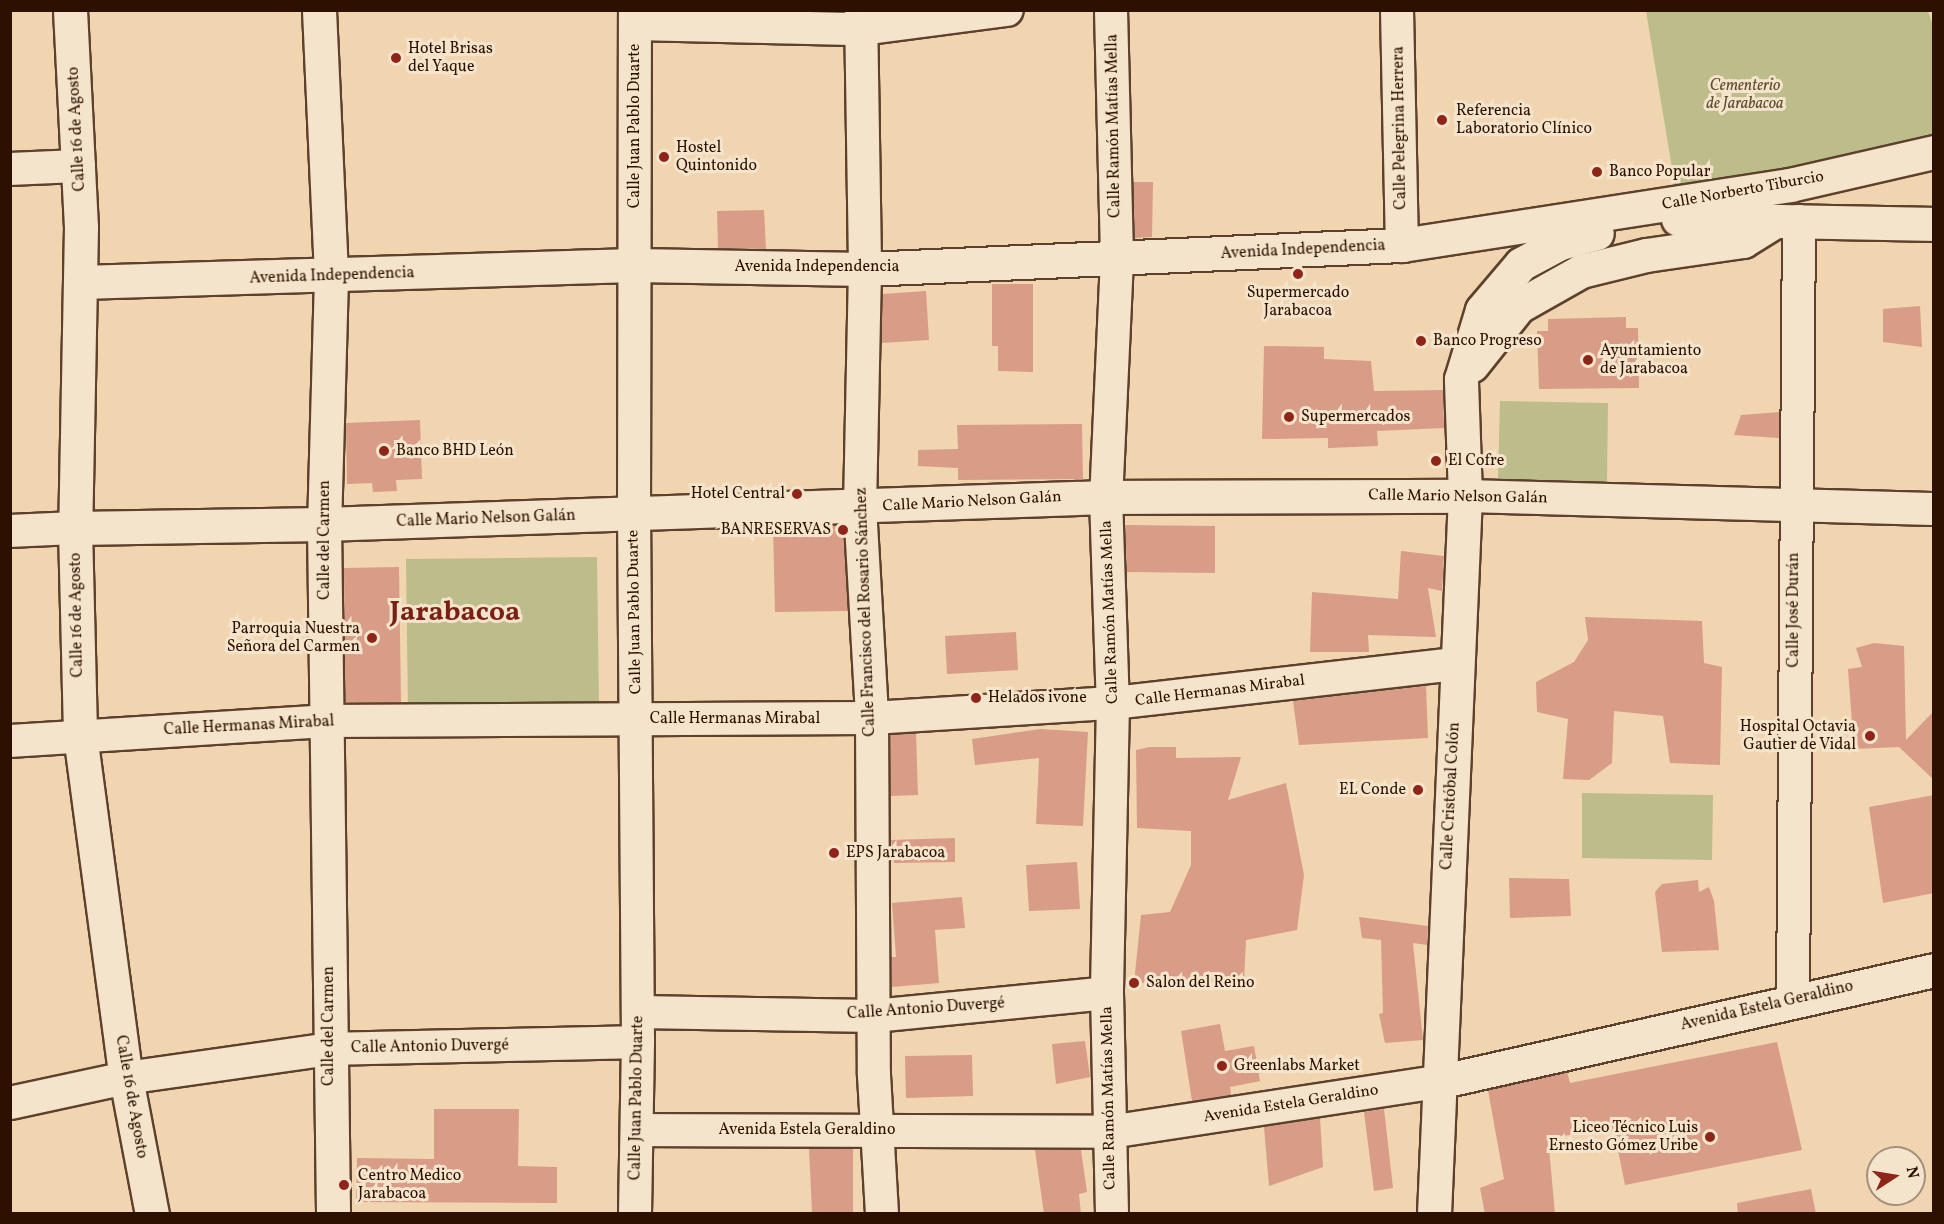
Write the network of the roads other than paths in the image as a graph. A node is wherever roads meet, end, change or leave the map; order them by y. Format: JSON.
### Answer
{"nodes":[{"id":1,"x":70,"y":10,"type":"edge"},
{"id":2,"x":319,"y":10,"type":"edge"},
{"id":3,"x":1007,"y":10,"type":"edge"},
{"id":4,"x":1111,"y":10,"type":"edge"},
{"id":5,"x":1397,"y":10,"type":"edge"},
{"id":6,"x":635,"y":17,"type":"edge"},
{"id":7,"x":861,"y":20,"type":"edge"},
{"id":8,"x":1934,"y":152,"type":"edge"},
{"id":9,"x":79,"y":166,"type":"junction"},
{"id":10,"x":10,"y":170,"type":"edge"},
{"id":11,"x":1786,"y":222,"type":"junction"},
{"id":12,"x":1934,"y":224,"type":"edge"},
{"id":13,"x":1556,"y":232,"type":"junction"},
{"id":14,"x":1402,"y":245,"type":"junction"},
{"id":15,"x":1118,"y":260,"type":"junction"},
{"id":16,"x":635,"y":265,"type":"junction"},
{"id":17,"x":865,"y":269,"type":"junction"},
{"id":18,"x":331,"y":277,"type":"junction"},
{"id":19,"x":81,"y":282,"type":"junction"},
{"id":20,"x":1461,"y":379,"type":"junction"},
{"id":21,"x":1106,"y":496,"type":"junction"},
{"id":22,"x":1465,"y":496,"type":"junction"},
{"id":23,"x":1795,"y":504,"type":"junction"},
{"id":24,"x":860,"y":507,"type":"junction"},
{"id":25,"x":1934,"y":508,"type":"edge"},
{"id":26,"x":634,"y":514,"type":"junction"},
{"id":27,"x":324,"y":524,"type":"junction"},
{"id":28,"x":75,"y":528,"type":"junction"},
{"id":29,"x":10,"y":531,"type":"edge"},
{"id":30,"x":1457,"y":664,"type":"junction"},
{"id":31,"x":1113,"y":703,"type":"junction"},
{"id":32,"x":872,"y":718,"type":"junction"},
{"id":33,"x":636,"y":720,"type":"junction"},
{"id":34,"x":325,"y":721,"type":"junction"},
{"id":35,"x":80,"y":735,"type":"junction"},
{"id":36,"x":10,"y":741,"type":"edge"},
{"id":37,"x":1934,"y":970,"type":"edge"},
{"id":38,"x":1107,"y":993,"type":"junction"},
{"id":39,"x":1793,"y":999,"type":"junction"},
{"id":40,"x":874,"y":1016,"type":"junction"},
{"id":41,"x":638,"y":1027,"type":"junction"},
{"id":42,"x":330,"y":1049,"type":"junction"},
{"id":43,"x":126,"y":1078,"type":"junction"},
{"id":44,"x":1438,"y":1082,"type":"junction"},
{"id":45,"x":10,"y":1103,"type":"edge"},
{"id":46,"x":637,"y":1130,"type":"junction"},
{"id":47,"x":877,"y":1130,"type":"junction"},
{"id":48,"x":1110,"y":1132,"type":"junction"},
{"id":49,"x":152,"y":1214,"type":"edge"},
{"id":50,"x":333,"y":1214,"type":"edge"},
{"id":51,"x":635,"y":1214,"type":"edge"},
{"id":52,"x":882,"y":1214,"type":"edge"},
{"id":53,"x":1112,"y":1214,"type":"edge"},
{"id":54,"x":1434,"y":1214,"type":"edge"}],
"edges":[{"from":1,"to":9,"type":"street","name":"Calle 16 de Agosto"},
{"from":2,"to":18,"type":"street","name":"Calle del Carmen"},
{"from":3,"to":7,"type":"street"},
{"from":4,"to":15,"type":"street","name":"Calle Ramón Matías Mella"},
{"from":5,"to":14,"type":"street","name":"Calle Pelegrina Herrera"},
{"from":6,"to":7,"type":"street"},
{"from":6,"to":16,"type":"street","name":"Calle Juan Pablo Duarte"},
{"from":7,"to":17,"type":"street","name":"Calle Francisco del Rosario Sánchez"},
{"from":8,"to":13,"type":"street","name":"Calle Norberto Tiburcio"},
{"from":9,"to":10,"type":"street"},
{"from":9,"to":19,"type":"street","name":"Calle 16 de Agosto"},
{"from":11,"to":12,"type":"street"},
{"from":11,"to":13,"type":"street"},
{"from":11,"to":20,"type":"street"},
{"from":11,"to":23,"type":"street","name":"Calle José Durán"},
{"from":13,"to":14,"type":"street","name":"Avenida Independencia"},
{"from":13,"to":20,"type":"street","name":"Calle Cristóbal Colón"},
{"from":14,"to":15,"type":"street","name":"Avenida Independencia"},
{"from":15,"to":17,"type":"street","name":"Avenida Independencia"},
{"from":15,"to":21,"type":"street","name":"Calle Ramón Matías Mella"},
{"from":16,"to":17,"type":"street","name":"Avenida Independencia"},
{"from":16,"to":18,"type":"street","name":"Avenida Independencia"},
{"from":16,"to":26,"type":"street","name":"Calle Juan Pablo Duarte"},
{"from":17,"to":24,"type":"street","name":"Calle Francisco del Rosario Sánchez"},
{"from":18,"to":19,"type":"street","name":"Avenida Independencia"},
{"from":18,"to":27,"type":"street","name":"Calle del Carmen"},
{"from":19,"to":28,"type":"street","name":"Calle 16 de Agosto"},
{"from":20,"to":22,"type":"street","name":"Calle Cristóbal Colón"},
{"from":21,"to":22,"type":"street","name":"Calle Mario Nelson Galán"},
{"from":21,"to":24,"type":"street","name":"Calle Mario Nelson Galán"},
{"from":21,"to":31,"type":"street","name":"Calle Ramón Matías Mella"},
{"from":22,"to":23,"type":"street","name":"Calle Mario Nelson Galán"},
{"from":22,"to":30,"type":"street","name":"Calle Cristóbal Colón"},
{"from":23,"to":25,"type":"street","name":"Calle Mario Nelson Galán"},
{"from":23,"to":39,"type":"street","name":"Calle José Durán"},
{"from":24,"to":26,"type":"street","name":"Calle Mario Nelson Galán"},
{"from":24,"to":32,"type":"street","name":"Calle Francisco del Rosario Sánchez"},
{"from":26,"to":27,"type":"street","name":"Calle Mario Nelson Galán"},
{"from":26,"to":33,"type":"street","name":"Calle Juan Pablo Duarte"},
{"from":27,"to":28,"type":"street","name":"Calle Mario Nelson Galán"},
{"from":27,"to":34,"type":"street","name":"Calle del Carmen"},
{"from":28,"to":29,"type":"street","name":"Calle Mario Nelson Galán"},
{"from":28,"to":35,"type":"street","name":"Calle 16 de Agosto"},
{"from":30,"to":31,"type":"street","name":"Calle Hermanas Mirabal"},
{"from":30,"to":44,"type":"street","name":"Calle Cristóbal Colón"},
{"from":31,"to":32,"type":"street","name":"Calle Hermanas Mirabal"},
{"from":31,"to":38,"type":"street","name":"Calle Ramón Matías Mella"},
{"from":32,"to":33,"type":"street","name":"Calle Hermanas Mirabal"},
{"from":32,"to":40,"type":"street","name":"Calle Francisco del Rosario Sánchez"},
{"from":33,"to":34,"type":"street","name":"Calle Hermanas Mirabal"},
{"from":33,"to":41,"type":"street","name":"Calle Juan Pablo Duarte"},
{"from":34,"to":35,"type":"street","name":"Calle Hermanas Mirabal"},
{"from":34,"to":42,"type":"street","name":"Calle del Carmen"},
{"from":35,"to":36,"type":"street","name":"Calle Hermanas Mirabal"},
{"from":35,"to":43,"type":"street","name":"Calle 16 de Agosto"},
{"from":37,"to":39,"type":"street","name":"Avenida Estela Geraldino"},
{"from":38,"to":40,"type":"street","name":"Calle Antonio Duvergé"},
{"from":38,"to":48,"type":"street","name":"Calle Ramón Matías Mella"},
{"from":39,"to":44,"type":"street","name":"Avenida Estela Geraldino"},
{"from":40,"to":41,"type":"street","name":"Calle Antonio Duvergé"},
{"from":40,"to":47,"type":"street","name":"Calle Francisco del Rosario Sánchez"},
{"from":41,"to":42,"type":"street","name":"Calle Antonio Duvergé"},
{"from":41,"to":46,"type":"street","name":"Calle Juan Pablo Duarte"},
{"from":42,"to":43,"type":"street","name":"Calle Antonio Duvergé"},
{"from":42,"to":50,"type":"street","name":"Calle del Carmen"},
{"from":43,"to":45,"type":"street","name":"Calle Antonio Duvergé"},
{"from":43,"to":49,"type":"street","name":"Calle 16 de Agosto"},
{"from":44,"to":48,"type":"street","name":"Avenida Estela Geraldino"},
{"from":44,"to":54,"type":"street","name":"Calle Cristóbal Colón"},
{"from":46,"to":47,"type":"street","name":"Avenida Estela Geraldino"},
{"from":46,"to":51,"type":"street","name":"Calle Juan Pablo Duarte"},
{"from":47,"to":48,"type":"street","name":"Avenida Estela Geraldino"},
{"from":47,"to":52,"type":"street","name":"Calle Francisco del Rosario Sánchez"},
{"from":48,"to":53,"type":"street","name":"Calle Ramón Matías Mella"}]}
